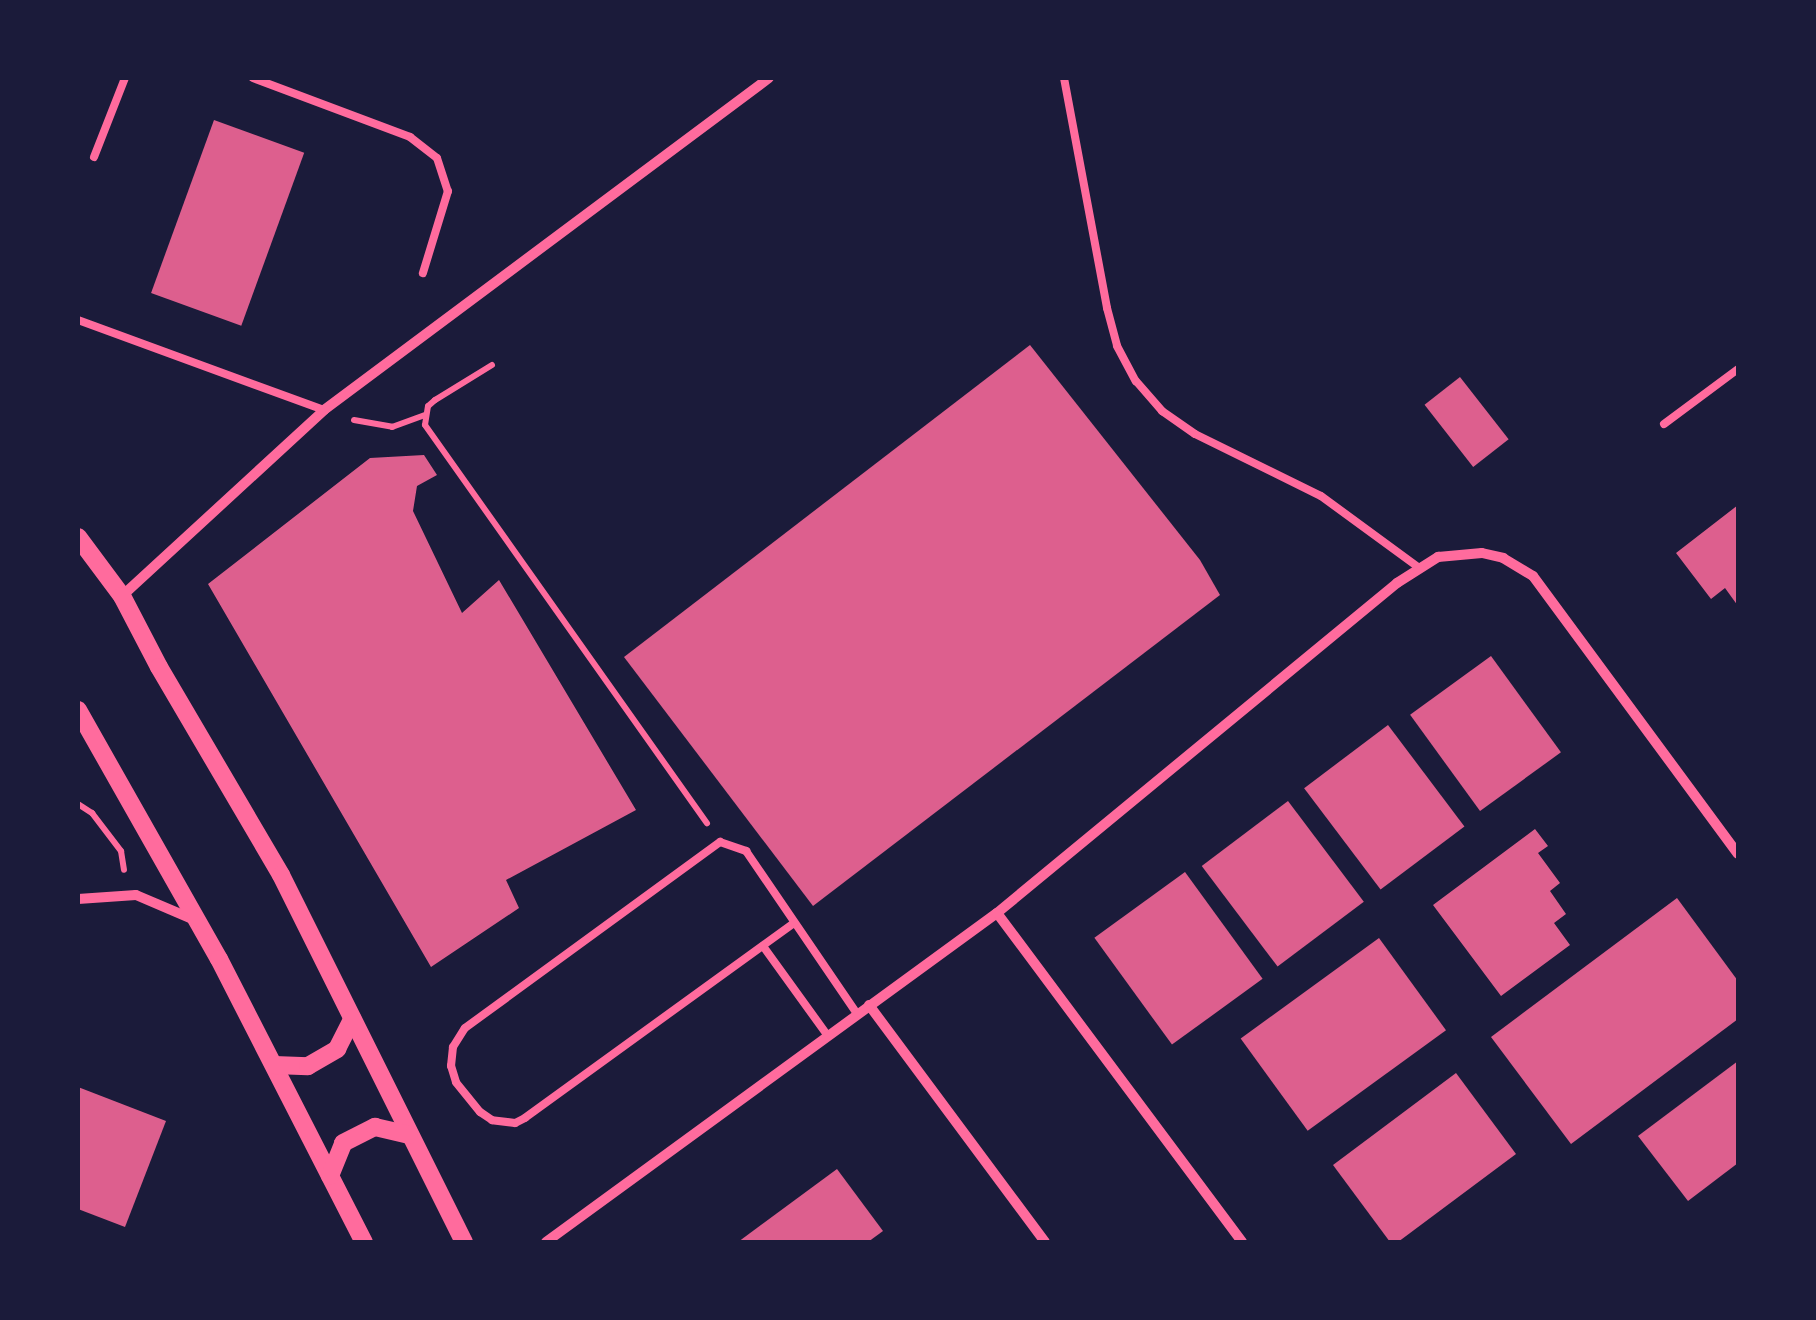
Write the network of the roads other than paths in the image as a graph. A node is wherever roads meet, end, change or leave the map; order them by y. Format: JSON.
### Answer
{"nodes":[{"id":1,"x":126,"y":78,"type":"edge"},
{"id":2,"x":253,"y":78,"type":"edge"},
{"id":3,"x":770,"y":78,"type":"edge"},
{"id":4,"x":1064,"y":78,"type":"edge"},
{"id":5,"x":94,"y":157,"type":"dead end"},
{"id":6,"x":423,"y":273,"type":"dead end"},
{"id":7,"x":78,"y":320,"type":"edge"},
{"id":8,"x":1738,"y":369,"type":"edge"},
{"id":9,"x":324,"y":410,"type":"junction"},
{"id":10,"x":1664,"y":424,"type":"dead end"},
{"id":11,"x":78,"y":537,"type":"edge"},
{"id":12,"x":1418,"y":567,"type":"junction"},
{"id":13,"x":122,"y":596,"type":"junction"},
{"id":14,"x":78,"y":710,"type":"edge"},
{"id":15,"x":1738,"y":854,"type":"edge"},
{"id":16,"x":78,"y":900,"type":"edge"},
{"id":17,"x":997,"y":913,"type":"junction"},
{"id":18,"x":794,"y":923,"type":"junction"},
{"id":19,"x":200,"y":925,"type":"junction"},
{"id":20,"x":763,"y":946,"type":"junction"},
{"id":21,"x":869,"y":1005,"type":"junction"},
{"id":22,"x":857,"y":1014,"type":"junction"},
{"id":23,"x":352,"y":1019,"type":"junction"},
{"id":24,"x":828,"y":1036,"type":"junction"},
{"id":25,"x":274,"y":1065,"type":"junction"},
{"id":26,"x":409,"y":1135,"type":"junction"},
{"id":27,"x":330,"y":1176,"type":"junction"},
{"id":28,"x":364,"y":1242,"type":"edge"},
{"id":29,"x":464,"y":1242,"type":"edge"},
{"id":30,"x":546,"y":1242,"type":"edge"},
{"id":31,"x":1045,"y":1242,"type":"edge"},
{"id":32,"x":1242,"y":1242,"type":"edge"}],
"edges":[{"from":1,"to":5,"type":"lane"},
{"from":2,"to":6,"type":"lane"},
{"from":3,"to":9,"type":"street"},
{"from":4,"to":12,"type":"lane"},
{"from":7,"to":9,"type":"lane"},
{"from":8,"to":10,"type":"lane"},
{"from":9,"to":13,"type":"street"},
{"from":11,"to":13,"type":"street"},
{"from":12,"to":15,"type":"street"},
{"from":12,"to":17,"type":"street"},
{"from":13,"to":23,"type":"street"},
{"from":14,"to":19,"type":"street"},
{"from":16,"to":19,"type":"street"},
{"from":17,"to":21,"type":"street"},
{"from":17,"to":32,"type":"street"},
{"from":18,"to":20,"type":"lane"},
{"from":18,"to":20,"type":"lane"},
{"from":18,"to":22,"type":"lane"},
{"from":19,"to":25,"type":"street"},
{"from":20,"to":24,"type":"lane"},
{"from":21,"to":22,"type":"street"},
{"from":21,"to":31,"type":"street"},
{"from":22,"to":24,"type":"street"},
{"from":23,"to":25,"type":"street"},
{"from":23,"to":26,"type":"street"},
{"from":24,"to":30,"type":"street"},
{"from":25,"to":27,"type":"street"},
{"from":26,"to":27,"type":"street"},
{"from":26,"to":29,"type":"street"},
{"from":27,"to":28,"type":"street"}]}
